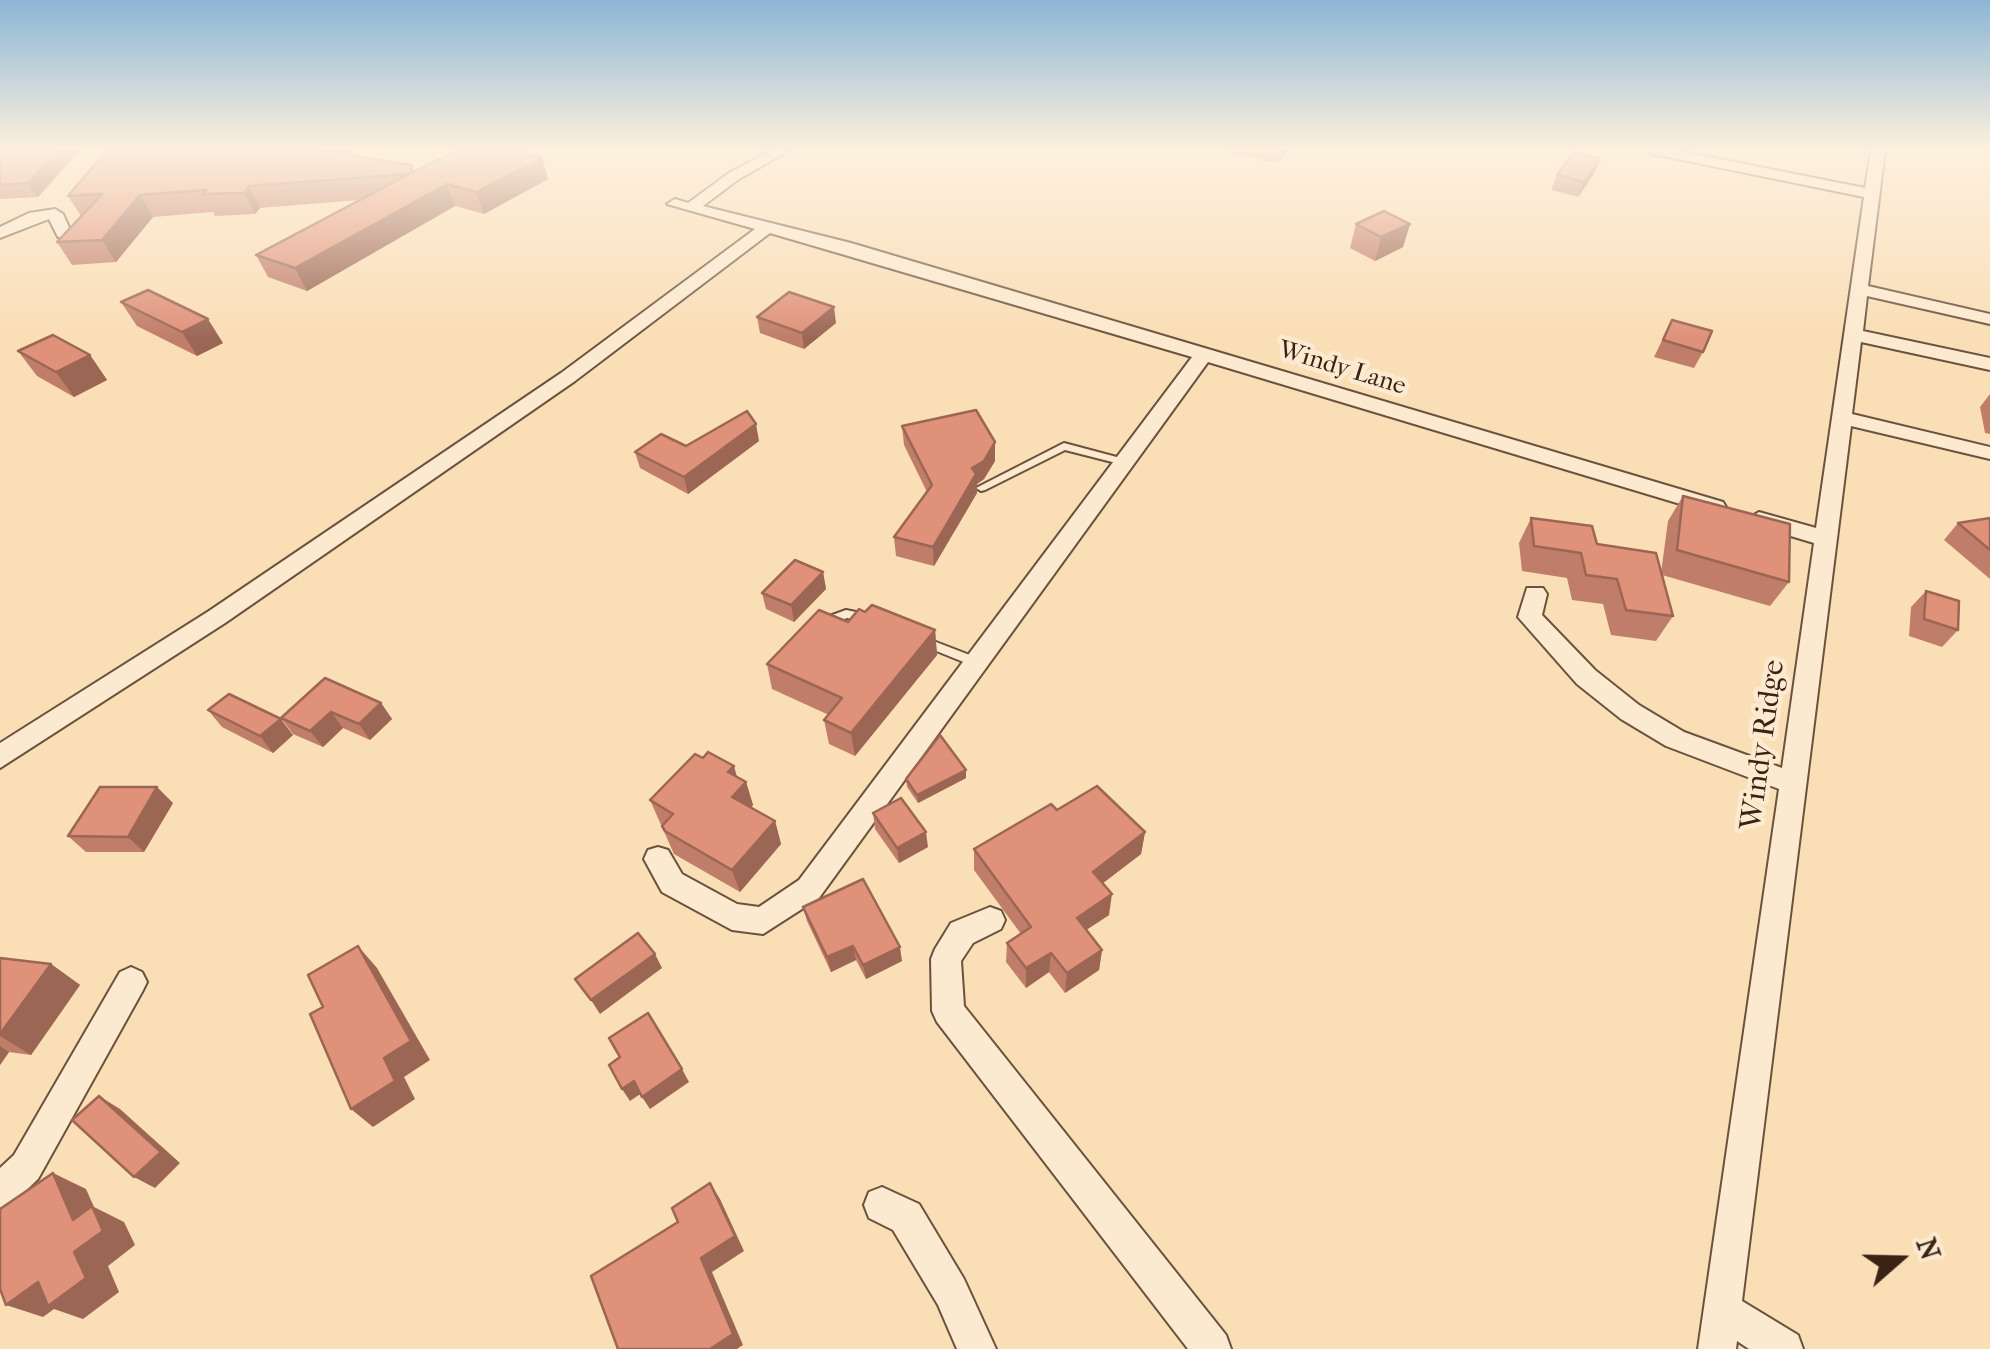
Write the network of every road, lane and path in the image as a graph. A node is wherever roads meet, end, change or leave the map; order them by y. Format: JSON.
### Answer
{"nodes":[{"id":1,"x":710,"y":213,"type":"edge"},
{"id":2,"x":1870,"y":213,"type":"edge"},
{"id":3,"x":768,"y":228,"type":"junction"},
{"id":4,"x":0,"y":233,"type":"edge"},
{"id":5,"x":64,"y":234,"type":"edge"},
{"id":6,"x":1860,"y":289,"type":"junction"},
{"id":7,"x":1990,"y":319,"type":"edge"},
{"id":8,"x":1854,"y":335,"type":"junction"},
{"id":9,"x":1204,"y":354,"type":"junction"},
{"id":10,"x":1990,"y":364,"type":"edge"},
{"id":11,"x":1842,"y":418,"type":"junction"},
{"id":12,"x":1990,"y":453,"type":"edge"},
{"id":13,"x":1124,"y":462,"type":"junction"},
{"id":14,"x":981,"y":488,"type":"dead end"},
{"id":15,"x":1826,"y":540,"type":"junction"},
{"id":16,"x":1536,"y":594,"type":"dead end"},
{"id":17,"x":876,"y":622,"type":"edge"},
{"id":18,"x":910,"y":635,"type":"edge"},
{"id":19,"x":810,"y":636,"type":"edge"},
{"id":20,"x":976,"y":662,"type":"junction"},
{"id":21,"x":0,"y":756,"type":"edge"},
{"id":22,"x":1792,"y":783,"type":"junction"},
{"id":23,"x":658,"y":859,"type":"dead end"},
{"id":24,"x":990,"y":920,"type":"dead end"},
{"id":25,"x":131,"y":982,"type":"dead end"},
{"id":26,"x":0,"y":1192,"type":"edge"},
{"id":27,"x":882,"y":1205,"type":"dead end"},
{"id":28,"x":1722,"y":1310,"type":"junction"},
{"id":29,"x":977,"y":1349,"type":"edge"},
{"id":30,"x":1212,"y":1349,"type":"edge"},
{"id":31,"x":1717,"y":1349,"type":"edge"},
{"id":32,"x":1784,"y":1349,"type":"edge"}],
"edges":[{"from":1,"to":3,"type":"street","name":"Windy Lane"},
{"from":2,"to":6,"type":"street","name":"Windy Ridge"},
{"from":3,"to":9,"type":"street","name":"Windy Lane"},
{"from":3,"to":21,"type":"street"},
{"from":4,"to":5,"type":"street"},
{"from":6,"to":7,"type":"street"},
{"from":6,"to":8,"type":"street","name":"Windy Ridge"},
{"from":8,"to":10,"type":"street"},
{"from":8,"to":11,"type":"street","name":"Windy Ridge"},
{"from":9,"to":13,"type":"street"},
{"from":9,"to":15,"type":"street","name":"Windy Lane"},
{"from":11,"to":12,"type":"street"},
{"from":11,"to":15,"type":"street","name":"Windy Ridge"},
{"from":13,"to":14,"type":"lane"},
{"from":13,"to":20,"type":"street"},
{"from":15,"to":22,"type":"street","name":"Windy Ridge"},
{"from":16,"to":22,"type":"street"},
{"from":17,"to":19,"type":"lane"},
{"from":18,"to":20,"type":"lane"},
{"from":20,"to":23,"type":"street"},
{"from":22,"to":28,"type":"street","name":"Windy Ridge"},
{"from":24,"to":30,"type":"street"},
{"from":25,"to":26,"type":"street"},
{"from":27,"to":29,"type":"street"},
{"from":28,"to":31,"type":"street","name":"Windy Ridge"},
{"from":28,"to":32,"type":"street"}]}
